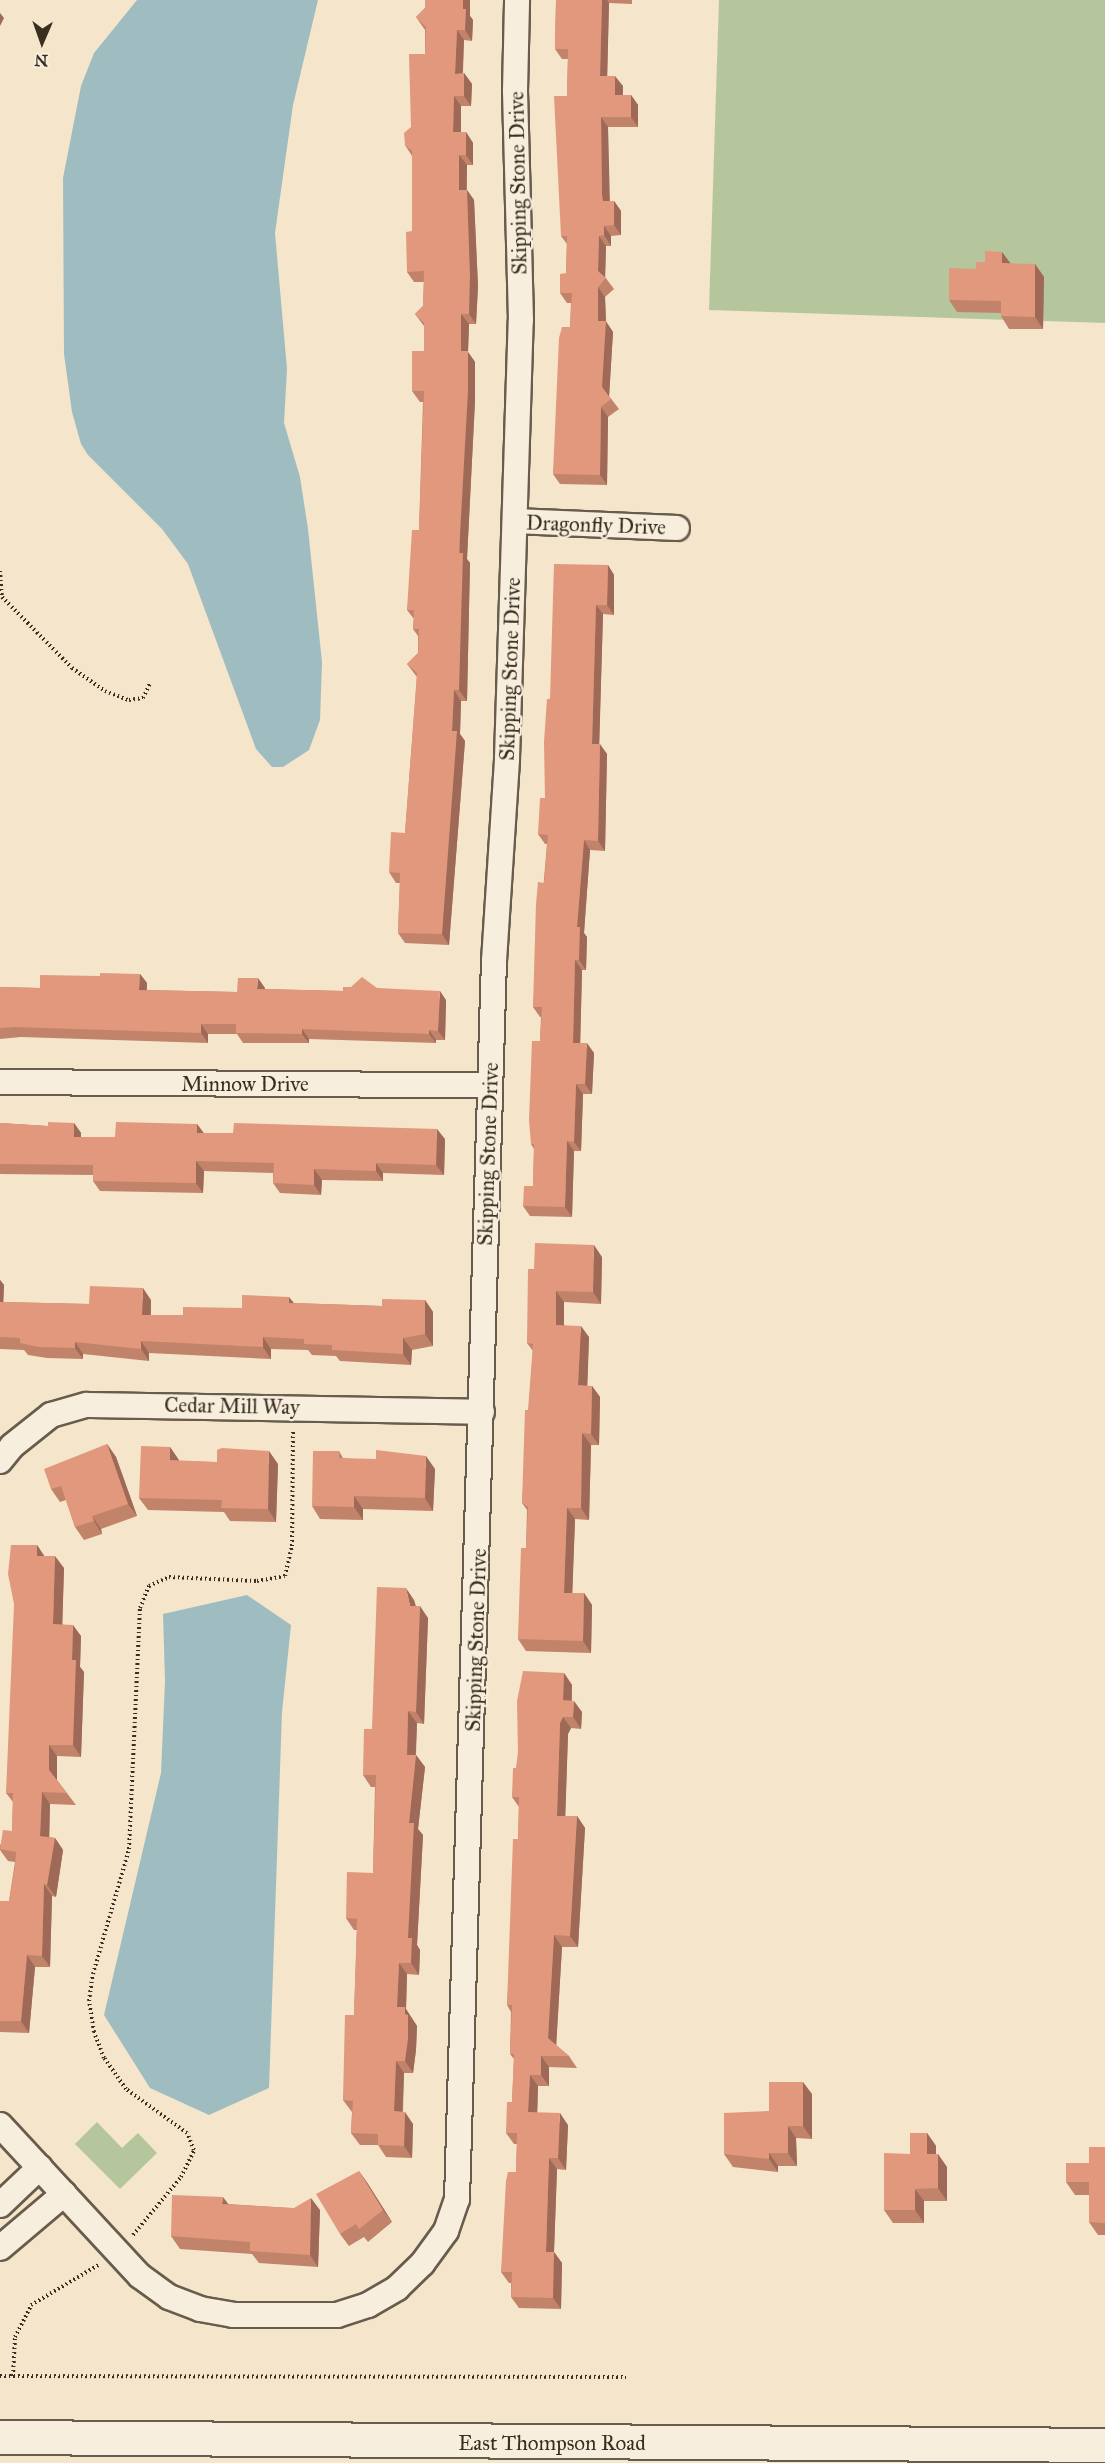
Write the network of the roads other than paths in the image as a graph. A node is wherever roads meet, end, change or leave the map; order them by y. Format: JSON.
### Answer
{"nodes":[{"id":1,"x":517,"y":0,"type":"edge"},
{"id":2,"x":515,"y":521,"type":"junction"},
{"id":3,"x":677,"y":528,"type":"dead end"},
{"id":4,"x":0,"y":1082,"type":"edge"},
{"id":5,"x":490,"y":1085,"type":"junction"},
{"id":6,"x":482,"y":1412,"type":"junction"},
{"id":7,"x":4,"y":1447,"type":"edge"},
{"id":8,"x":0,"y":2125,"type":"edge"},
{"id":9,"x":40,"y":2167,"type":"junction"},
{"id":10,"x":64,"y":2194,"type":"junction"},
{"id":11,"x":0,"y":2205,"type":"edge"},
{"id":12,"x":0,"y":2248,"type":"edge"},
{"id":13,"x":0,"y":2437,"type":"edge"},
{"id":14,"x":1105,"y":2445,"type":"edge"}],
"edges":[{"from":1,"to":2,"type":"street","name":"Skipping Stone Drive"},
{"from":2,"to":3,"type":"street","name":"Dragonfly Drive"},
{"from":2,"to":5,"type":"street","name":"Skipping Stone Drive"},
{"from":4,"to":5,"type":"street","name":"Minnow Drive"},
{"from":5,"to":6,"type":"street","name":"Skipping Stone Drive"},
{"from":6,"to":7,"type":"street","name":"Cedar Mill Way"},
{"from":6,"to":10,"type":"street","name":"Skipping Stone Drive"},
{"from":8,"to":9,"type":"street","name":"Skipping Stone Drive"},
{"from":9,"to":10,"type":"street","name":"Skipping Stone Drive"},
{"from":9,"to":11,"type":"street"},
{"from":10,"to":12,"type":"street"},
{"from":13,"to":14,"type":"main road","name":"East Thompson Road"}]}
